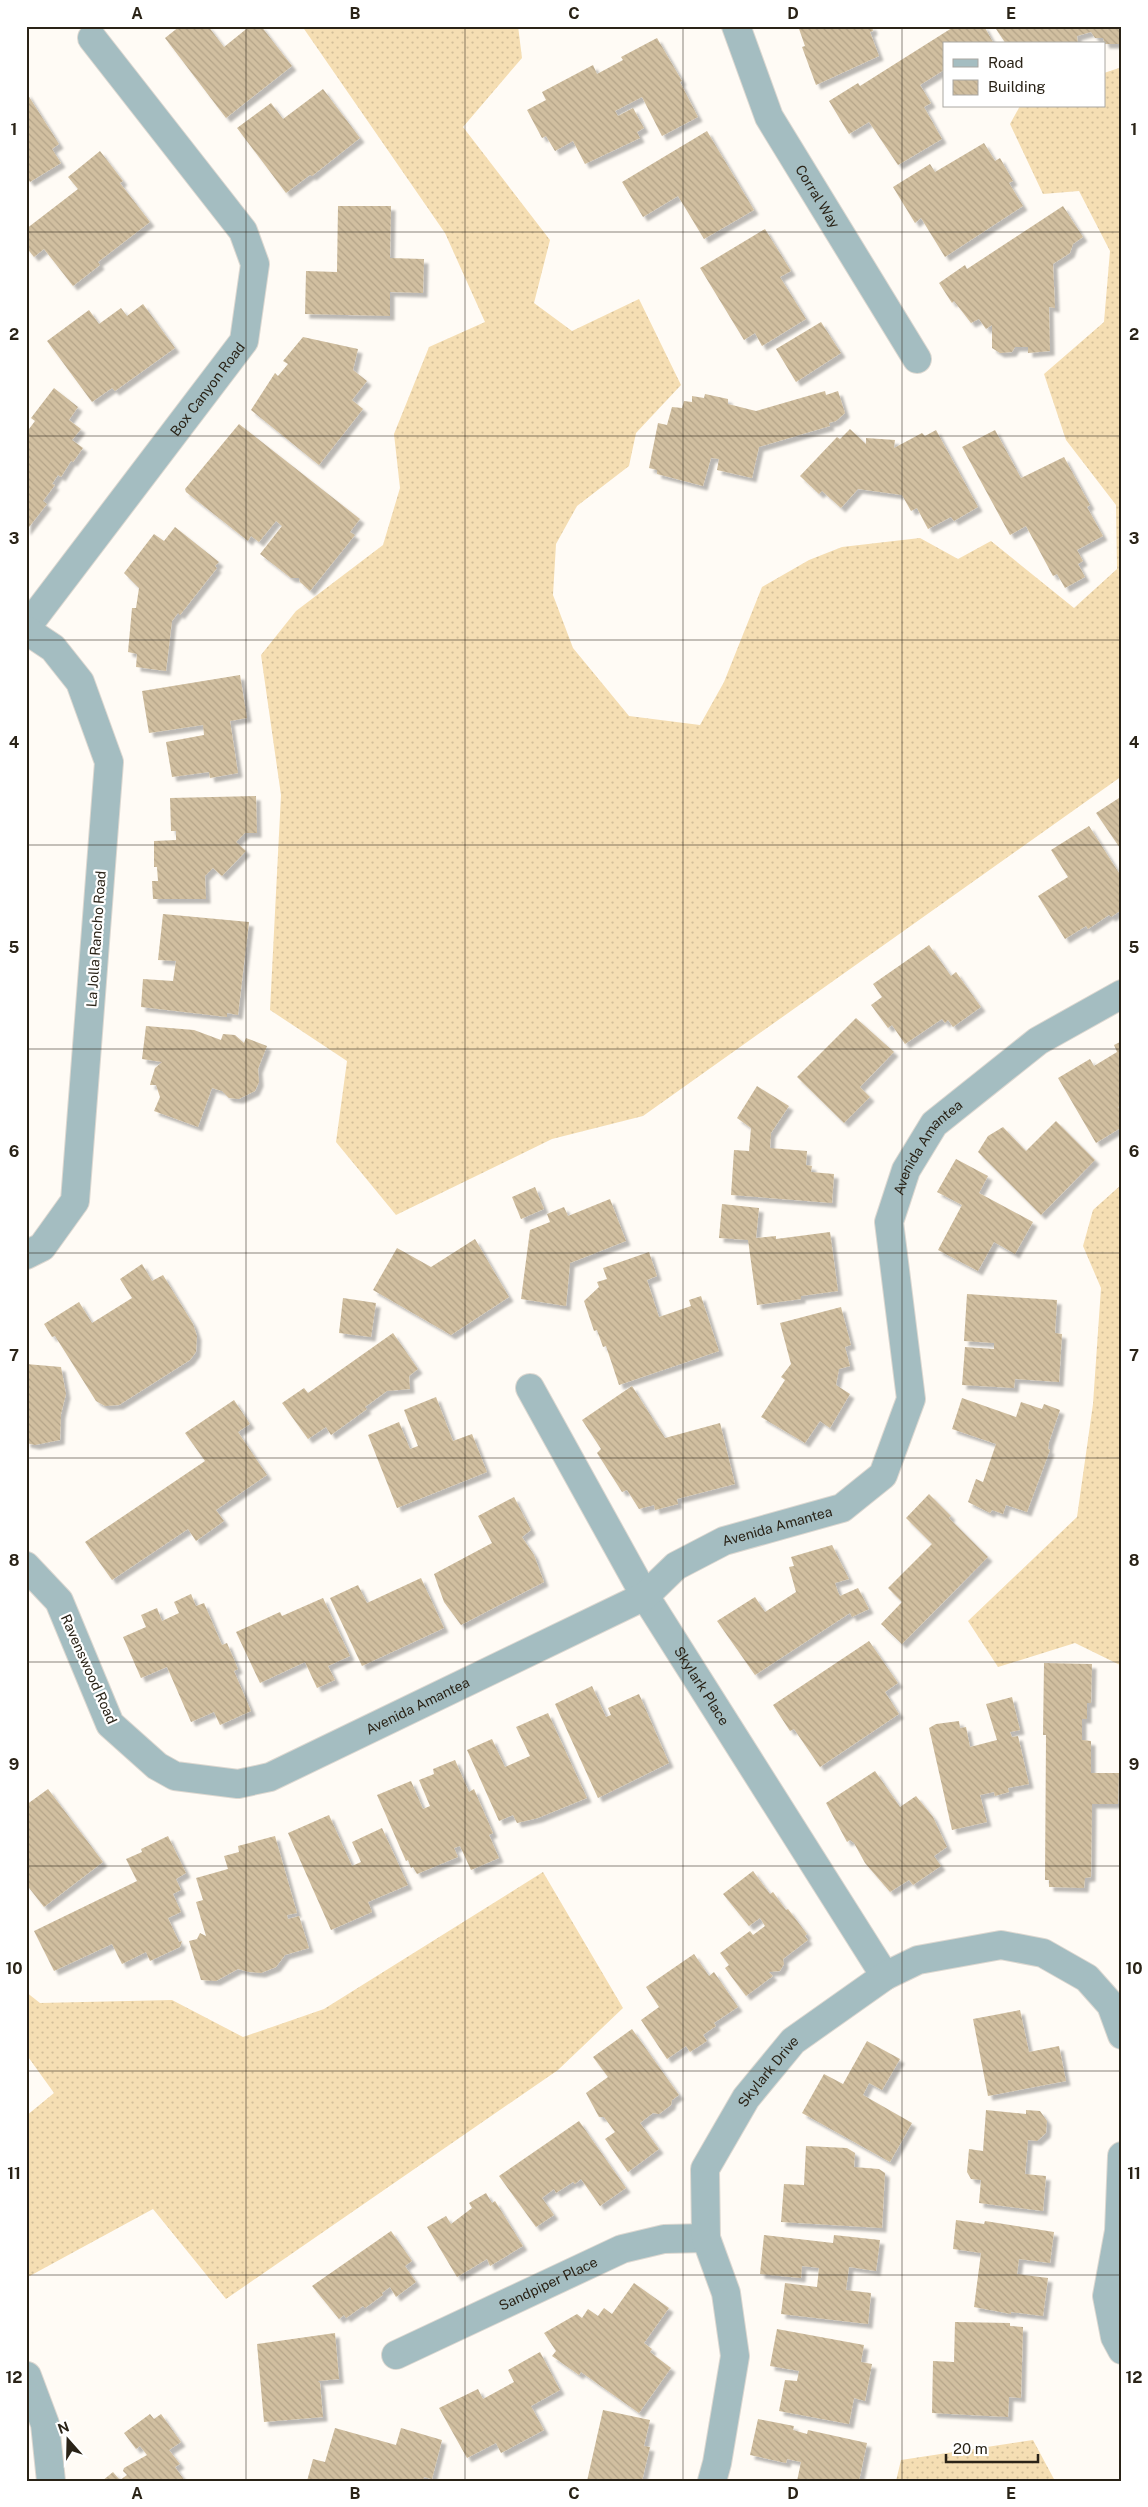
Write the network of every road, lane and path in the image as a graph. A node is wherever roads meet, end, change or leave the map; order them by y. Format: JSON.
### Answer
{"nodes":[{"id":1,"x":736,"y":26,"type":"edge"},
{"id":2,"x":92,"y":38,"type":"dead end"},
{"id":3,"x":917,"y":359,"type":"dead end"},
{"id":4,"x":26,"y":629,"type":"edge"},
{"id":5,"x":1122,"y":994,"type":"edge"},
{"id":6,"x":26,"y":1255,"type":"edge"},
{"id":7,"x":530,"y":1388,"type":"dead end"},
{"id":8,"x":26,"y":1566,"type":"edge"},
{"id":9,"x":645,"y":1596,"type":"junction"},
{"id":10,"x":157,"y":1766,"type":"joint"},
{"id":11,"x":886,"y":1976,"type":"junction"},
{"id":12,"x":1122,"y":2034,"type":"edge"},
{"id":13,"x":1122,"y":2156,"type":"edge"},
{"id":14,"x":706,"y":2238,"type":"junction"},
{"id":15,"x":1122,"y":2350,"type":"edge"},
{"id":16,"x":396,"y":2355,"type":"dead end"},
{"id":17,"x":27,"y":2376,"type":"edge"},
{"id":18,"x":51,"y":2481,"type":"edge"},
{"id":19,"x":712,"y":2481,"type":"edge"}],
"edges":[{"from":1,"to":3,"type":"street","name":"Corral Way"},
{"from":2,"to":4,"type":"street","name":"Box Canyon Road"},
{"from":4,"to":6,"type":"street","name":"La Jolla Rancho Road"},
{"from":5,"to":9,"type":"street","name":"Avenida Amantea"},
{"from":7,"to":9,"type":"street","name":"Skylark Place"},
{"from":8,"to":10,"type":"street","name":"Ravenswood Road"},
{"from":9,"to":10,"type":"street","name":"Avenida Amantea"},
{"from":9,"to":11,"type":"street","name":"Skylark Place"},
{"from":11,"to":12,"type":"street","name":"Skylark Drive"},
{"from":11,"to":14,"type":"street","name":"Skylark Drive"},
{"from":13,"to":15,"type":"street"},
{"from":14,"to":16,"type":"street","name":"Sandpiper Place"},
{"from":14,"to":19,"type":"street","name":"Skylark Drive"},
{"from":17,"to":18,"type":"street"}]}
